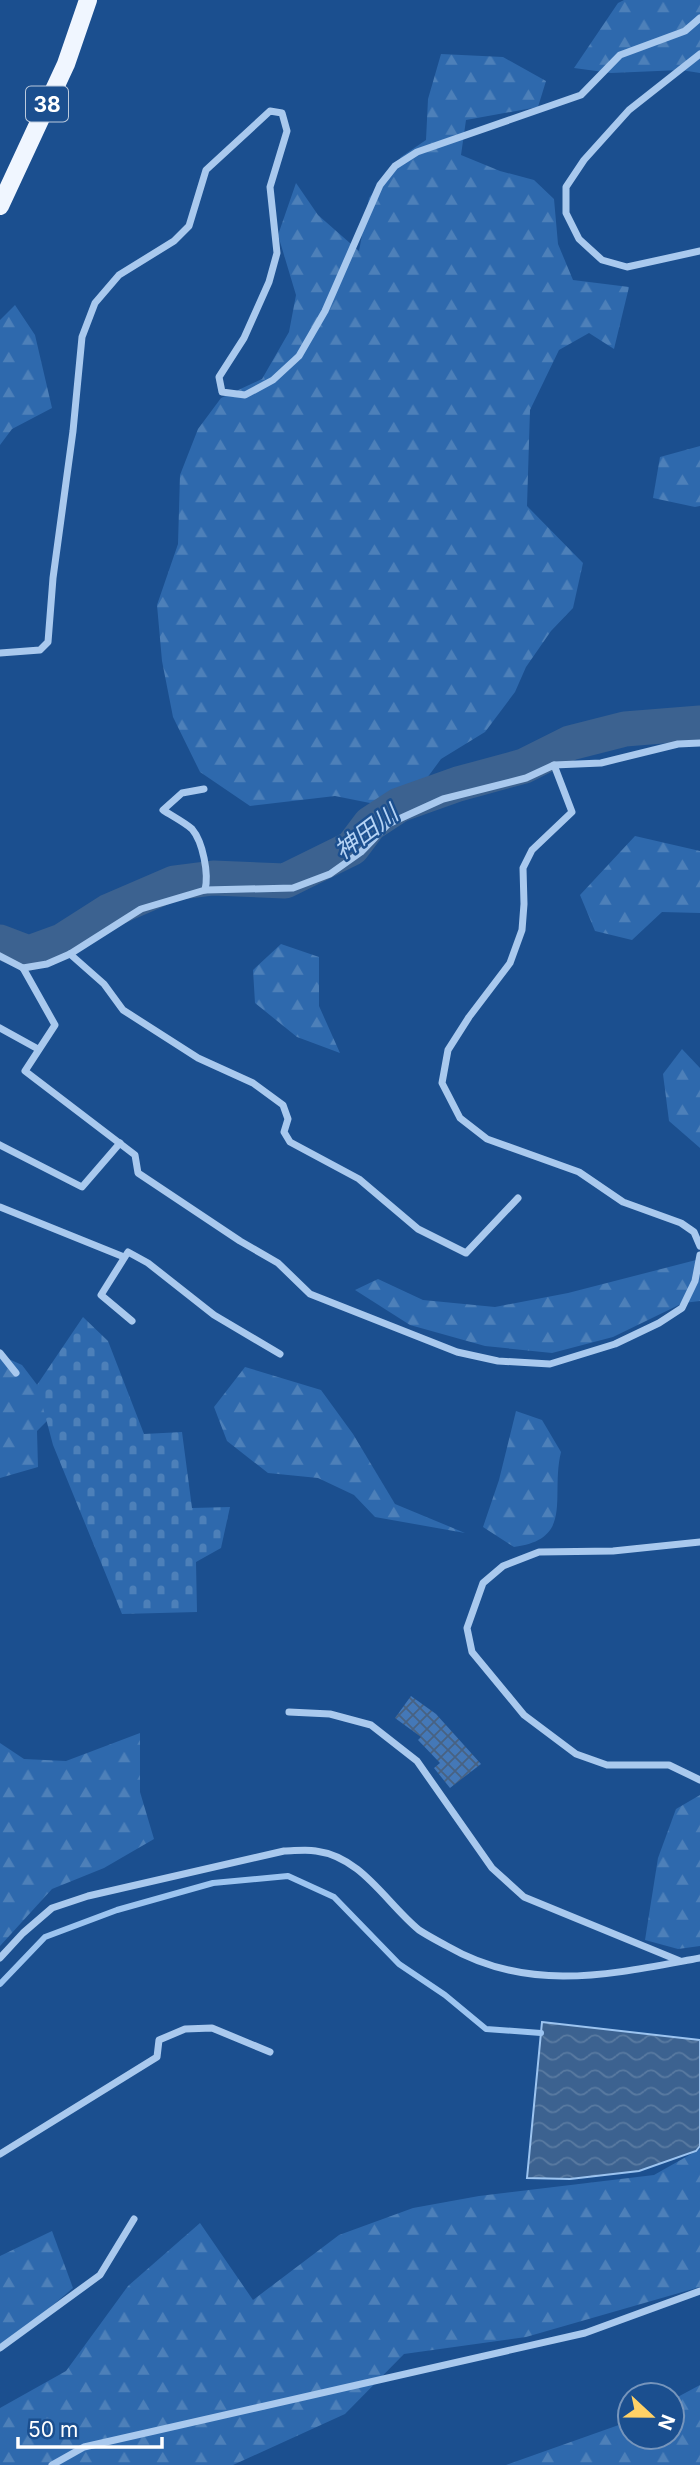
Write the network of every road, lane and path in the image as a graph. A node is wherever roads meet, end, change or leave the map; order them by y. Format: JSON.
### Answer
{"nodes":[{"id":1,"x":88,"y":0,"type":"edge"},
{"id":2,"x":700,"y":18,"type":"edge"},
{"id":3,"x":700,"y":54,"type":"edge"},
{"id":4,"x":1,"y":201,"type":"edge"},
{"id":5,"x":700,"y":251,"type":"edge"},
{"id":6,"x":0,"y":653,"type":"edge"},
{"id":7,"x":700,"y":743,"type":"edge"},
{"id":8,"x":554,"y":765,"type":"junction"},
{"id":9,"x":204,"y":789,"type":"dead end"},
{"id":10,"x":205,"y":890,"type":"junction"},
{"id":11,"x":70,"y":954,"type":"junction"},
{"id":12,"x":0,"y":956,"type":"edge"},
{"id":13,"x":23,"y":968,"type":"junction"},
{"id":14,"x":0,"y":1028,"type":"edge"},
{"id":15,"x":38,"y":1049,"type":"junction"},
{"id":16,"x":120,"y":1143,"type":"junction"},
{"id":17,"x":0,"y":1145,"type":"edge"},
{"id":18,"x":518,"y":1198,"type":"dead end"},
{"id":19,"x":0,"y":1207,"type":"edge"},
{"id":20,"x":700,"y":1246,"type":"edge"},
{"id":21,"x":700,"y":1255,"type":"edge"},
{"id":22,"x":124,"y":1257,"type":"junction"},
{"id":23,"x":132,"y":1321,"type":"dead end"},
{"id":24,"x":0,"y":1353,"type":"edge"},
{"id":25,"x":280,"y":1353,"type":"dead end"},
{"id":26,"x":16,"y":1373,"type":"dead end"},
{"id":27,"x":700,"y":1542,"type":"edge"},
{"id":28,"x":289,"y":1712,"type":"dead end"},
{"id":29,"x":700,"y":1780,"type":"edge"},
{"id":30,"x":0,"y":1958,"type":"edge"},
{"id":31,"x":700,"y":1958,"type":"edge"},
{"id":32,"x":680,"y":1961,"type":"junction"},
{"id":33,"x":270,"y":2052,"type":"dead end"},
{"id":34,"x":0,"y":2154,"type":"edge"},
{"id":35,"x":134,"y":2220,"type":"dead end"},
{"id":36,"x":700,"y":2291,"type":"edge"},
{"id":37,"x":0,"y":2348,"type":"edge"},
{"id":38,"x":52,"y":2465,"type":"edge"}],
"edges":[{"from":1,"to":4,"type":"main road","number":"38"},
{"from":2,"to":6,"type":"street"},
{"from":3,"to":5,"type":"street"},
{"from":7,"to":8,"type":"street"},
{"from":8,"to":10,"type":"street"},
{"from":8,"to":20,"type":"street"},
{"from":9,"to":10,"type":"street"},
{"from":10,"to":11,"type":"street"},
{"from":11,"to":13,"type":"street"},
{"from":11,"to":18,"type":"street"},
{"from":12,"to":13,"type":"street"},
{"from":13,"to":15,"type":"street"},
{"from":14,"to":15,"type":"street"},
{"from":15,"to":16,"type":"street"},
{"from":16,"to":17,"type":"street"},
{"from":16,"to":21,"type":"street"},
{"from":19,"to":22,"type":"street"},
{"from":22,"to":23,"type":"street"},
{"from":22,"to":25,"type":"street"},
{"from":24,"to":26,"type":"street"},
{"from":27,"to":29,"type":"street"},
{"from":28,"to":32,"type":"street"},
{"from":30,"to":32,"type":"street"},
{"from":31,"to":32,"type":"street"},
{"from":33,"to":34,"type":"street"},
{"from":35,"to":37,"type":"street"},
{"from":36,"to":38,"type":"street"}]}
